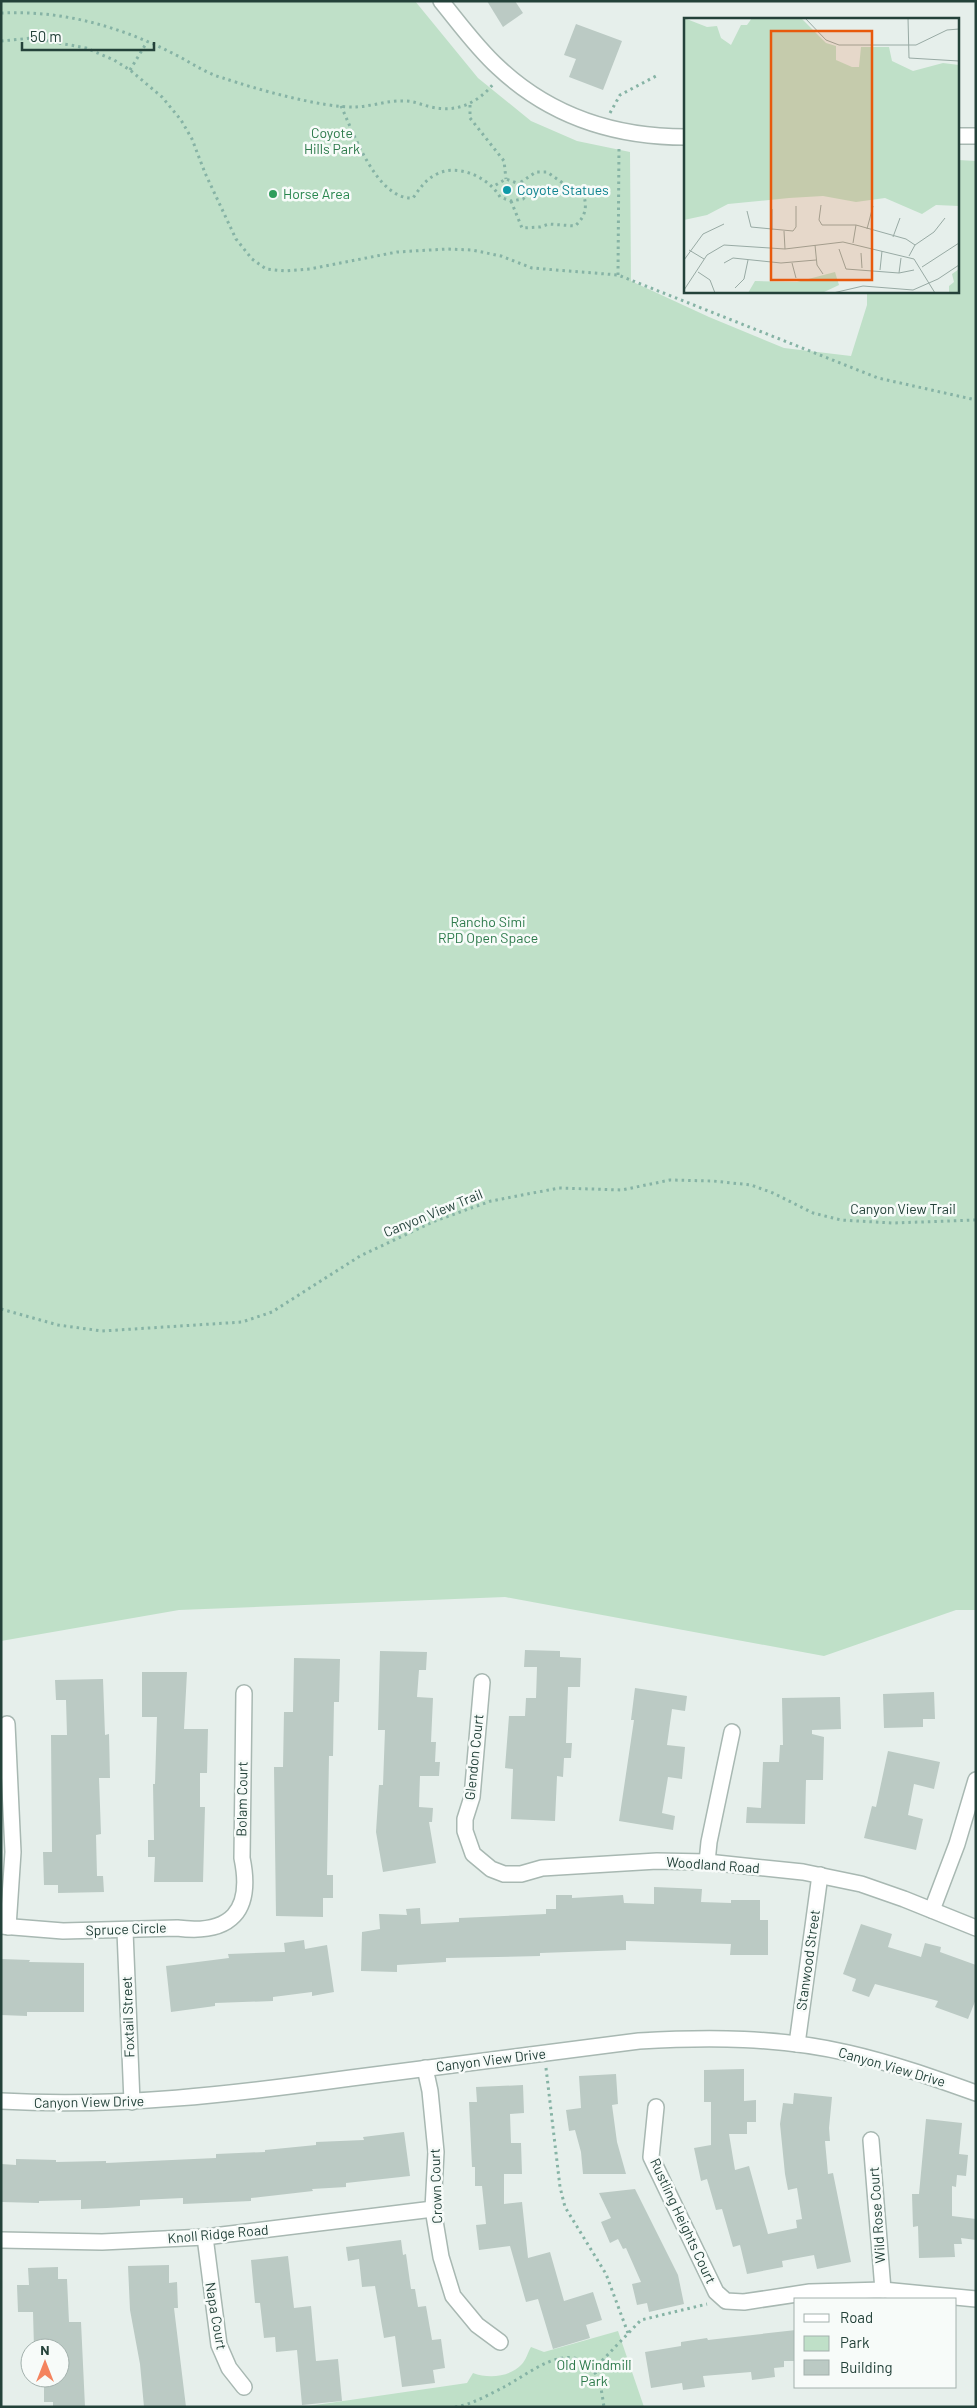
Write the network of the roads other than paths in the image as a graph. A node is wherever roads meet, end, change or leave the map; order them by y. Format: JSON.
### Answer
{"nodes":[{"id":1,"x":441,"y":1,"type":"edge"},
{"id":2,"x":960,"y":136,"type":"edge"},
{"id":3,"x":976,"y":136,"type":"edge"},
{"id":4,"x":684,"y":137,"type":"edge"},
{"id":5,"x":482,"y":1682,"type":"dead end"},
{"id":6,"x":244,"y":1693,"type":"dead end"},
{"id":7,"x":7,"y":1724,"type":"dead end"},
{"id":8,"x":732,"y":1732,"type":"dead end"},
{"id":9,"x":976,"y":1780,"type":"edge"},
{"id":10,"x":465,"y":1831,"type":"joint"},
{"id":11,"x":707,"y":1862,"type":"junction"},
{"id":12,"x":820,"y":1875,"type":"junction"},
{"id":13,"x":241,"y":1904,"type":"joint"},
{"id":14,"x":932,"y":1910,"type":"junction"},
{"id":15,"x":4,"y":1927,"type":"edge"},
{"id":16,"x":976,"y":1928,"type":"edge"},
{"id":17,"x":124,"y":1931,"type":"junction"},
{"id":18,"x":797,"y":2044,"type":"junction"},
{"id":19,"x":425,"y":2068,"type":"junction"},
{"id":20,"x":976,"y":2093,"type":"edge"},
{"id":21,"x":1,"y":2101,"type":"edge"},
{"id":22,"x":132,"y":2102,"type":"junction"},
{"id":23,"x":656,"y":2107,"type":"dead end"},
{"id":24,"x":871,"y":2140,"type":"dead end"},
{"id":25,"x":433,"y":2209,"type":"junction"},
{"id":26,"x":205,"y":2238,"type":"junction"},
{"id":27,"x":1,"y":2240,"type":"edge"},
{"id":28,"x":883,"y":2290,"type":"junction"},
{"id":29,"x":976,"y":2299,"type":"edge"},
{"id":30,"x":500,"y":2342,"type":"dead end"},
{"id":31,"x":244,"y":2388,"type":"dead end"}],
"edges":[{"from":1,"to":4,"type":"street"},
{"from":2,"to":3,"type":"street"},
{"from":5,"to":10,"type":"street","name":"Glendon Court"},
{"from":6,"to":13,"type":"street","name":"Bolam Court"},
{"from":7,"to":15,"type":"street"},
{"from":8,"to":11,"type":"street"},
{"from":9,"to":14,"type":"street"},
{"from":10,"to":11,"type":"street","name":"Woodland Road"},
{"from":11,"to":12,"type":"street","name":"Woodland Road"},
{"from":12,"to":14,"type":"street","name":"Woodland Road"},
{"from":12,"to":18,"type":"street","name":"Stanwood Street"},
{"from":13,"to":17,"type":"street","name":"Spruce Circle"},
{"from":14,"to":16,"type":"street","name":"Woodland Road"},
{"from":15,"to":17,"type":"street","name":"Spruce Circle"},
{"from":17,"to":22,"type":"street","name":"Foxtail Street"},
{"from":18,"to":19,"type":"street","name":"Canyon View Drive"},
{"from":18,"to":20,"type":"street","name":"Canyon View Drive"},
{"from":19,"to":22,"type":"street","name":"Canyon View Drive"},
{"from":19,"to":25,"type":"street","name":"Crown Court"},
{"from":21,"to":22,"type":"street","name":"Canyon View Drive"},
{"from":23,"to":28,"type":"street","name":"Rustling Heights Court"},
{"from":24,"to":28,"type":"street","name":"Wild Rose Court"},
{"from":25,"to":26,"type":"street","name":"Knoll Ridge Road"},
{"from":25,"to":30,"type":"street","name":"Crown Court"},
{"from":26,"to":27,"type":"street","name":"Knoll Ridge Road"},
{"from":26,"to":31,"type":"street","name":"Napa Court"},
{"from":28,"to":29,"type":"street"}]}
